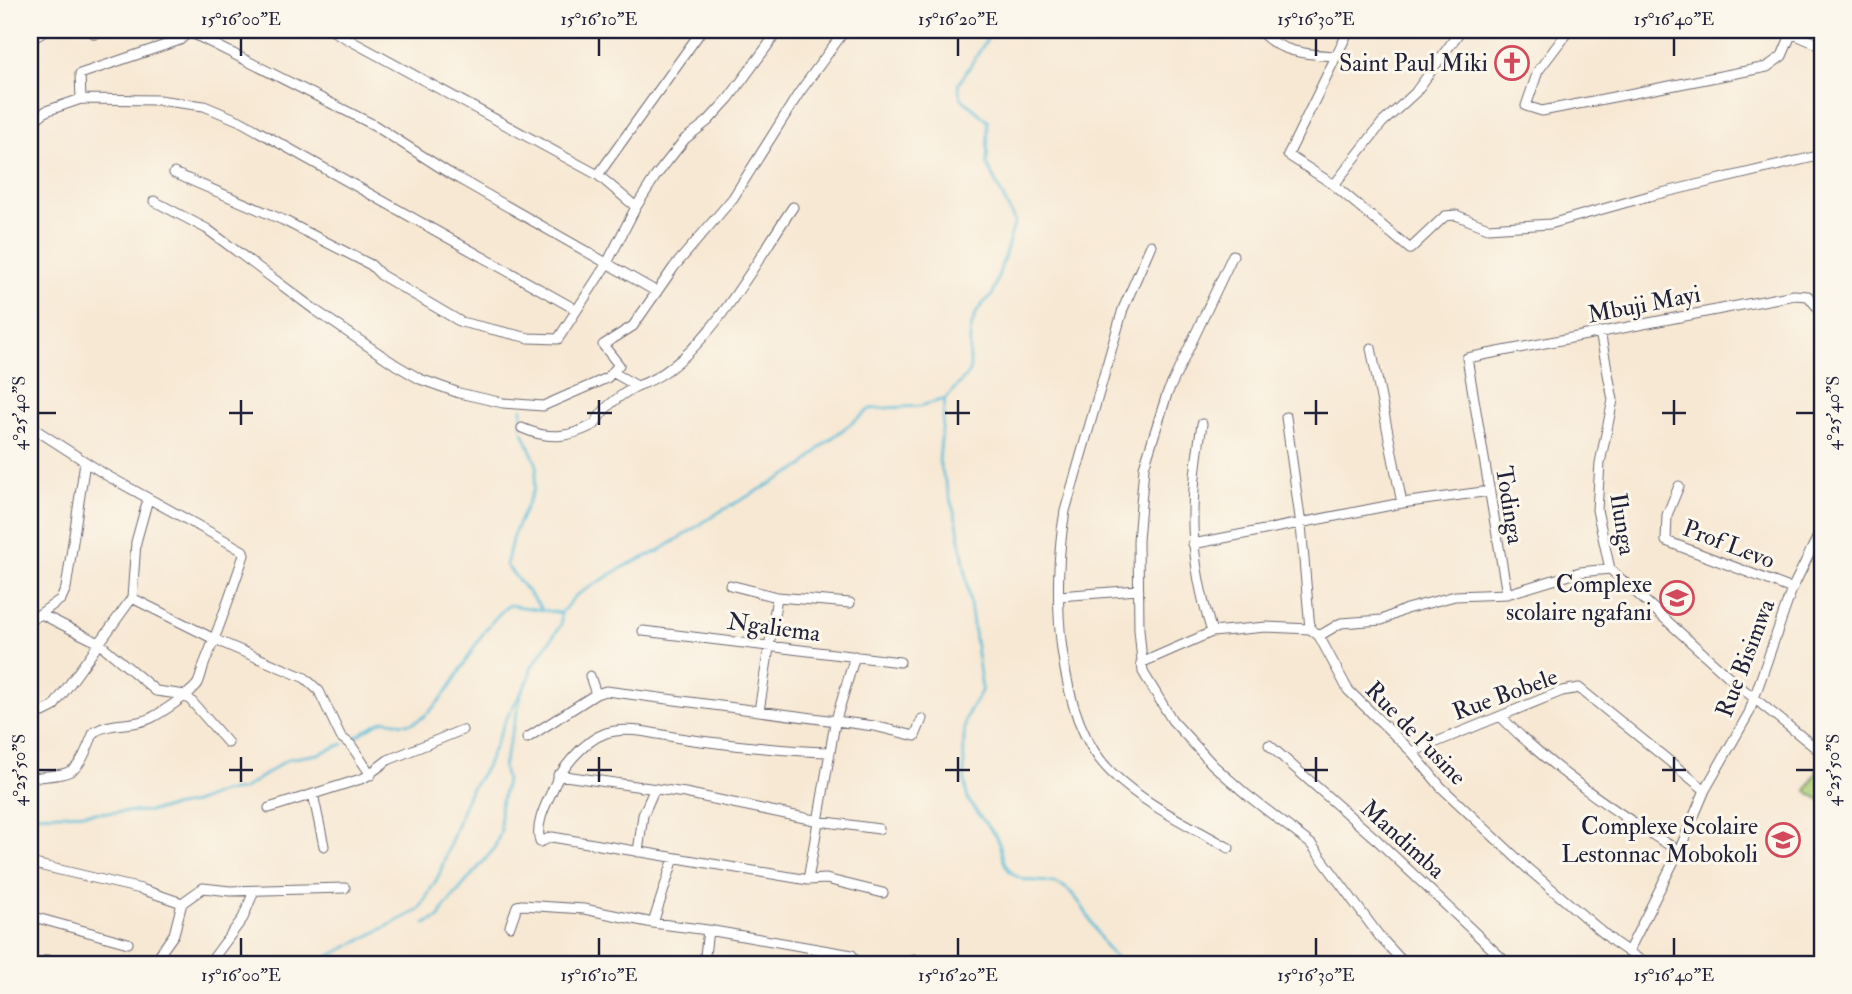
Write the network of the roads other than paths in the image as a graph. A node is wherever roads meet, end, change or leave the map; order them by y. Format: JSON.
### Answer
{"nodes":[{"id":1,"x":47,"y":30,"type":"edge"},
{"id":2,"x":90,"y":30,"type":"edge"},
{"id":3,"x":101,"y":30,"type":"edge"},
{"id":4,"x":331,"y":30,"type":"edge"},
{"id":5,"x":702,"y":30,"type":"edge"},
{"id":6,"x":779,"y":30,"type":"edge"},
{"id":7,"x":845,"y":30,"type":"edge"},
{"id":8,"x":1259,"y":30,"type":"edge"},
{"id":9,"x":1349,"y":30,"type":"edge"},
{"id":10,"x":1461,"y":30,"type":"edge"},
{"id":11,"x":1569,"y":30,"type":"edge"},
{"id":12,"x":190,"y":31,"type":"edge"},
{"id":13,"x":1792,"y":32,"type":"edge"},
{"id":14,"x":30,"y":40,"type":"edge"},
{"id":15,"x":1822,"y":46,"type":"edge"},
{"id":16,"x":1335,"y":56,"type":"junction"},
{"id":17,"x":81,"y":99,"type":"junction"},
{"id":18,"x":30,"y":124,"type":"edge"},
{"id":19,"x":1822,"y":155,"type":"edge"},
{"id":20,"x":174,"y":173,"type":"dead end"},
{"id":21,"x":598,"y":175,"type":"junction"},
{"id":22,"x":1334,"y":185,"type":"junction"},
{"id":23,"x":154,"y":201,"type":"dead end"},
{"id":24,"x":636,"y":207,"type":"junction"},
{"id":25,"x":793,"y":207,"type":"dead end"},
{"id":26,"x":1151,"y":246,"type":"dead end"},
{"id":27,"x":1233,"y":255,"type":"dead end"},
{"id":28,"x":606,"y":265,"type":"junction"},
{"id":29,"x":657,"y":292,"type":"junction"},
{"id":30,"x":575,"y":309,"type":"junction"},
{"id":31,"x":1822,"y":313,"type":"edge"},
{"id":32,"x":1600,"y":332,"type":"junction"},
{"id":33,"x":1371,"y":348,"type":"dead end"},
{"id":34,"x":1467,"y":358,"type":"joint"},
{"id":35,"x":614,"y":373,"type":"junction"},
{"id":36,"x":637,"y":386,"type":"junction"},
{"id":37,"x":1286,"y":417,"type":"dead end"},
{"id":38,"x":1202,"y":424,"type":"dead end"},
{"id":39,"x":30,"y":426,"type":"edge"},
{"id":40,"x":522,"y":428,"type":"dead end"},
{"id":41,"x":85,"y":463,"type":"junction"},
{"id":42,"x":1679,"y":486,"type":"dead end"},
{"id":43,"x":1490,"y":491,"type":"junction"},
{"id":44,"x":148,"y":499,"type":"junction"},
{"id":45,"x":1402,"y":503,"type":"junction"},
{"id":46,"x":1301,"y":525,"type":"junction"},
{"id":47,"x":1822,"y":528,"type":"edge"},
{"id":48,"x":1193,"y":544,"type":"junction"},
{"id":49,"x":1610,"y":569,"type":"junction"},
{"id":50,"x":730,"y":585,"type":"dead end"},
{"id":51,"x":1792,"y":589,"type":"junction"},
{"id":52,"x":1138,"y":590,"type":"junction"},
{"id":53,"x":1507,"y":594,"type":"junction"},
{"id":54,"x":1059,"y":596,"type":"junction"},
{"id":55,"x":776,"y":597,"type":"junction"},
{"id":56,"x":132,"y":598,"type":"junction"},
{"id":57,"x":850,"y":603,"type":"dead end"},
{"id":58,"x":41,"y":614,"type":"junction"},
{"id":59,"x":30,"y":621,"type":"edge"},
{"id":60,"x":1310,"y":629,"type":"junction"},
{"id":61,"x":643,"y":631,"type":"dead end"},
{"id":62,"x":1212,"y":632,"type":"junction"},
{"id":63,"x":1319,"y":636,"type":"junction"},
{"id":64,"x":216,"y":640,"type":"junction"},
{"id":65,"x":99,"y":643,"type":"junction"},
{"id":66,"x":771,"y":645,"type":"junction"},
{"id":67,"x":855,"y":656,"type":"junction"},
{"id":68,"x":900,"y":662,"type":"dead end"},
{"id":69,"x":1141,"y":663,"type":"junction"},
{"id":70,"x":590,"y":676,"type":"dead end"},
{"id":71,"x":596,"y":694,"type":"junction"},
{"id":72,"x":187,"y":695,"type":"junction"},
{"id":73,"x":1752,"y":698,"type":"junction"},
{"id":74,"x":30,"y":711,"type":"edge"},
{"id":75,"x":759,"y":711,"type":"junction"},
{"id":76,"x":1500,"y":716,"type":"junction"},
{"id":77,"x":922,"y":719,"type":"dead end"},
{"id":78,"x":835,"y":723,"type":"junction"},
{"id":79,"x":463,"y":730,"type":"dead end"},
{"id":80,"x":527,"y":738,"type":"dead end"},
{"id":81,"x":228,"y":743,"type":"dead end"},
{"id":82,"x":1269,"y":746,"type":"dead end"},
{"id":83,"x":830,"y":752,"type":"junction"},
{"id":84,"x":1412,"y":752,"type":"junction"},
{"id":85,"x":1822,"y":754,"type":"edge"},
{"id":86,"x":371,"y":775,"type":"junction"},
{"id":87,"x":558,"y":775,"type":"junction"},
{"id":88,"x":30,"y":778,"type":"edge"},
{"id":89,"x":654,"y":790,"type":"junction"},
{"id":90,"x":1705,"y":790,"type":"junction"},
{"id":91,"x":313,"y":794,"type":"junction"},
{"id":92,"x":269,"y":808,"type":"dead end"},
{"id":93,"x":819,"y":821,"type":"junction"},
{"id":94,"x":879,"y":829,"type":"dead end"},
{"id":95,"x":324,"y":846,"type":"dead end"},
{"id":96,"x":1229,"y":849,"type":"dead end"},
{"id":97,"x":1679,"y":851,"type":"junction"},
{"id":98,"x":638,"y":852,"type":"junction"},
{"id":99,"x":674,"y":858,"type":"junction"},
{"id":100,"x":30,"y":863,"type":"edge"},
{"id":101,"x":808,"y":880,"type":"junction"},
{"id":102,"x":345,"y":888,"type":"dead end"},
{"id":103,"x":254,"y":891,"type":"junction"},
{"id":104,"x":883,"y":893,"type":"dead end"},
{"id":105,"x":182,"y":903,"type":"junction"},
{"id":106,"x":30,"y":916,"type":"edge"},
{"id":107,"x":653,"y":923,"type":"junction"},
{"id":108,"x":510,"y":926,"type":"dead end"},
{"id":109,"x":708,"y":930,"type":"junction"},
{"id":110,"x":128,"y":943,"type":"dead end"},
{"id":111,"x":1628,"y":952,"type":"junction"},
{"id":112,"x":153,"y":964,"type":"edge"},
{"id":113,"x":209,"y":964,"type":"edge"},
{"id":114,"x":705,"y":964,"type":"edge"},
{"id":115,"x":855,"y":964,"type":"edge"},
{"id":116,"x":1405,"y":964,"type":"edge"},
{"id":117,"x":1508,"y":964,"type":"edge"},
{"id":118,"x":1646,"y":964,"type":"edge"}],
"edges":[{"from":1,"to":14,"type":"street"},
{"from":2,"to":3,"type":"street"},
{"from":4,"to":21,"type":"street"},
{"from":5,"to":21,"type":"street"},
{"from":6,"to":24,"type":"street"},
{"from":7,"to":29,"type":"street"},
{"from":8,"to":16,"type":"street"},
{"from":9,"to":16,"type":"street"},
{"from":10,"to":22,"type":"street"},
{"from":11,"to":13,"type":"street"},
{"from":12,"to":17,"type":"street"},
{"from":12,"to":28,"type":"street"},
{"from":13,"to":15,"type":"street"},
{"from":16,"to":22,"type":"street"},
{"from":17,"to":18,"type":"street"},
{"from":17,"to":30,"type":"street"},
{"from":19,"to":22,"type":"street"},
{"from":20,"to":30,"type":"street"},
{"from":21,"to":24,"type":"street"},
{"from":23,"to":35,"type":"street"},
{"from":24,"to":28,"type":"street"},
{"from":25,"to":36,"type":"street"},
{"from":26,"to":54,"type":"street"},
{"from":27,"to":52,"type":"street"},
{"from":28,"to":29,"type":"street"},
{"from":28,"to":30,"type":"street"},
{"from":29,"to":35,"type":"street"},
{"from":31,"to":32,"type":"street","name":"Mbuji Mayi"},
{"from":32,"to":34,"type":"street","name":"Mbuji Mayi"},
{"from":32,"to":49,"type":"street","name":"Ilunga"},
{"from":33,"to":45,"type":"street"},
{"from":34,"to":43,"type":"street","name":"Todinga"},
{"from":35,"to":36,"type":"street"},
{"from":36,"to":40,"type":"street"},
{"from":37,"to":46,"type":"street"},
{"from":38,"to":48,"type":"street"},
{"from":39,"to":41,"type":"street"},
{"from":41,"to":44,"type":"street"},
{"from":41,"to":58,"type":"street"},
{"from":42,"to":51,"type":"street","name":"Prof Levo"},
{"from":43,"to":45,"type":"street"},
{"from":43,"to":53,"type":"street","name":"Todinga"},
{"from":44,"to":56,"type":"street"},
{"from":44,"to":64,"type":"street"},
{"from":45,"to":46,"type":"street"},
{"from":46,"to":48,"type":"street"},
{"from":46,"to":60,"type":"street"},
{"from":47,"to":51,"type":"street","name":"Rue Bisimwa"},
{"from":48,"to":62,"type":"street"},
{"from":49,"to":53,"type":"street"},
{"from":49,"to":73,"type":"street","name":"Ilunga"},
{"from":50,"to":55,"type":"street"},
{"from":51,"to":73,"type":"street","name":"Rue Bisimwa"},
{"from":52,"to":54,"type":"street"},
{"from":52,"to":69,"type":"street"},
{"from":53,"to":63,"type":"street"},
{"from":54,"to":96,"type":"street"},
{"from":55,"to":57,"type":"street"},
{"from":55,"to":66,"type":"street"},
{"from":56,"to":64,"type":"street"},
{"from":56,"to":65,"type":"street"},
{"from":58,"to":59,"type":"street"},
{"from":58,"to":65,"type":"street"},
{"from":60,"to":62,"type":"street"},
{"from":60,"to":63,"type":"street","name":"Rue de l'usine"},
{"from":61,"to":66,"type":"street","name":"Ngaliema"},
{"from":62,"to":69,"type":"street"},
{"from":63,"to":84,"type":"street","name":"Rue de l'usine"},
{"from":64,"to":72,"type":"street"},
{"from":64,"to":86,"type":"street"},
{"from":65,"to":72,"type":"street"},
{"from":65,"to":74,"type":"street"},
{"from":66,"to":67,"type":"street","name":"Ngaliema"},
{"from":66,"to":75,"type":"street"},
{"from":67,"to":68,"type":"street","name":"Ngaliema"},
{"from":67,"to":78,"type":"street"},
{"from":69,"to":116,"type":"street"},
{"from":70,"to":71,"type":"street"},
{"from":71,"to":75,"type":"street"},
{"from":71,"to":80,"type":"street"},
{"from":72,"to":81,"type":"street"},
{"from":72,"to":88,"type":"street"},
{"from":73,"to":85,"type":"street","name":"Ilunga"},
{"from":73,"to":90,"type":"street","name":"Rue Bisimwa"},
{"from":75,"to":78,"type":"street"},
{"from":76,"to":84,"type":"street","name":"Rue Bobele"},
{"from":76,"to":90,"type":"street","name":"Rue Bobele"},
{"from":76,"to":97,"type":"street"},
{"from":77,"to":78,"type":"street"},
{"from":78,"to":83,"type":"street"},
{"from":79,"to":86,"type":"street"},
{"from":82,"to":117,"type":"street","name":"Mandimba"},
{"from":83,"to":87,"type":"street"},
{"from":83,"to":93,"type":"street"},
{"from":84,"to":111,"type":"street","name":"Rue de l'usine"},
{"from":86,"to":91,"type":"street"},
{"from":87,"to":89,"type":"street"},
{"from":87,"to":98,"type":"street"},
{"from":89,"to":93,"type":"street"},
{"from":89,"to":98,"type":"street"},
{"from":90,"to":97,"type":"street","name":"Rue Bisimwa"},
{"from":91,"to":92,"type":"street"},
{"from":91,"to":95,"type":"street"},
{"from":93,"to":94,"type":"street"},
{"from":93,"to":101,"type":"street"},
{"from":97,"to":111,"type":"street","name":"Rue Bisimwa"},
{"from":98,"to":99,"type":"street"},
{"from":99,"to":101,"type":"street"},
{"from":99,"to":107,"type":"street"},
{"from":100,"to":105,"type":"street"},
{"from":101,"to":104,"type":"street"},
{"from":102,"to":103,"type":"street"},
{"from":103,"to":105,"type":"street"},
{"from":103,"to":113,"type":"street"},
{"from":105,"to":112,"type":"street"},
{"from":106,"to":110,"type":"street"},
{"from":107,"to":108,"type":"street"},
{"from":107,"to":109,"type":"street"},
{"from":109,"to":114,"type":"street"},
{"from":109,"to":115,"type":"street"},
{"from":111,"to":118,"type":"street","name":"Rue de l'usine"}]}
